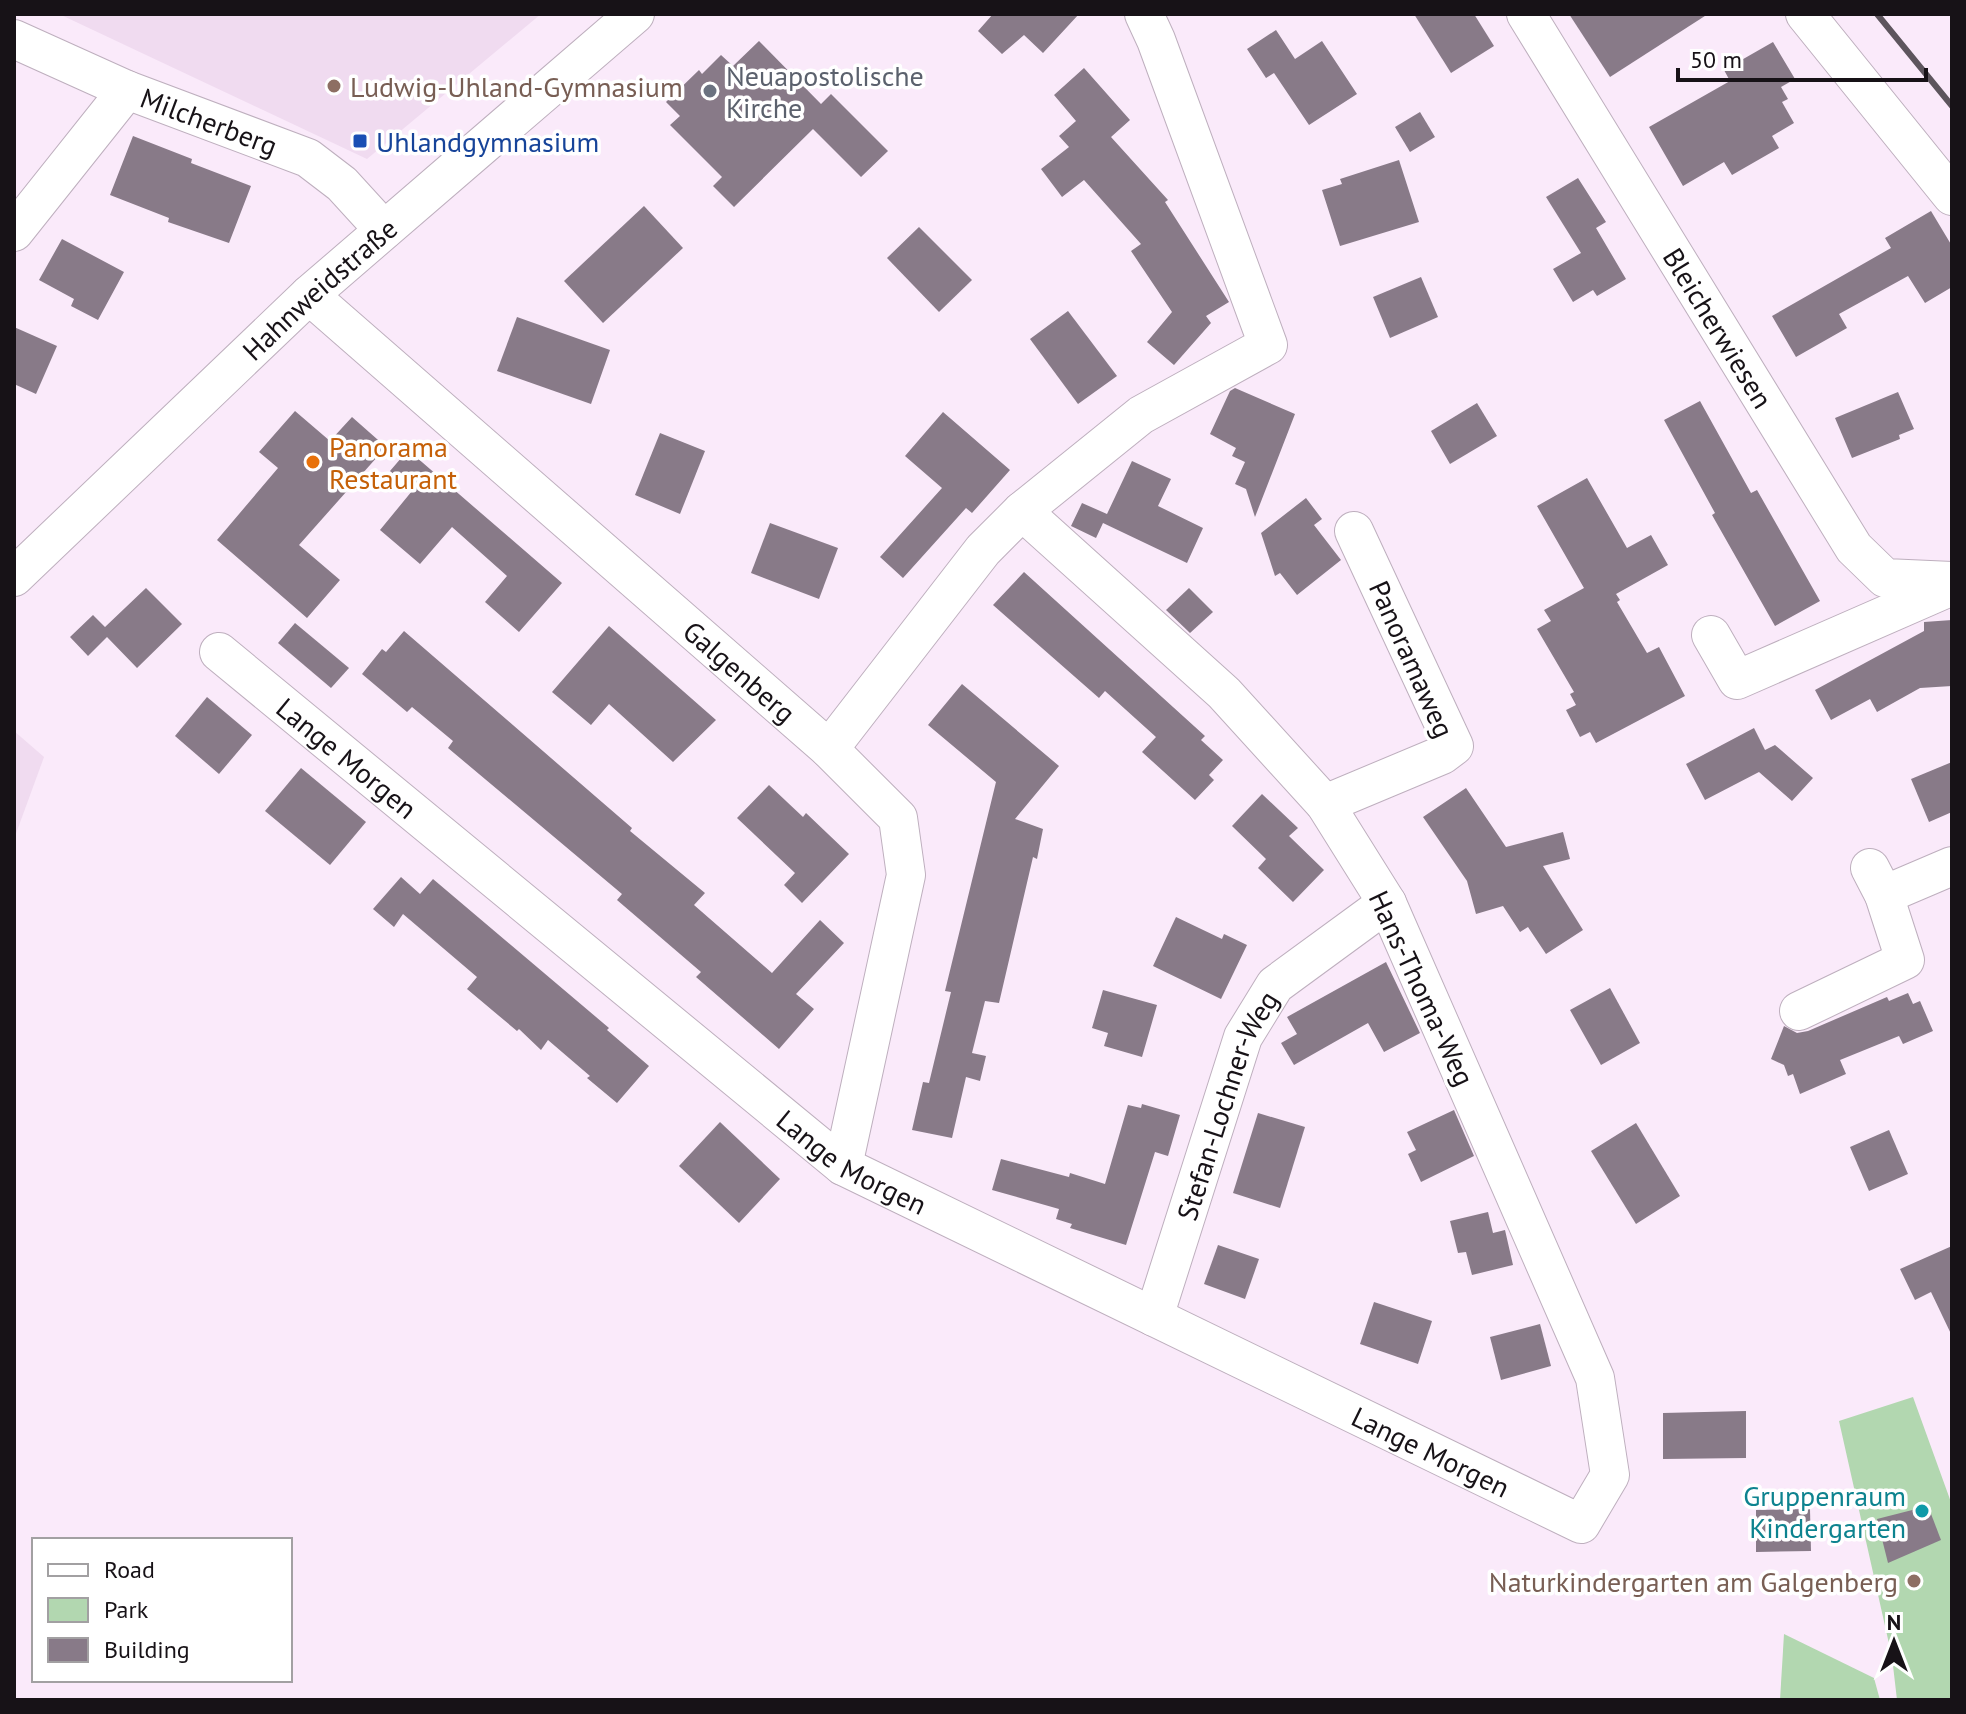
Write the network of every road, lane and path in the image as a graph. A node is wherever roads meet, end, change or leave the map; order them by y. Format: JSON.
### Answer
{"nodes":[{"id":1,"x":635,"y":14,"type":"edge"},
{"id":2,"x":1144,"y":14,"type":"edge"},
{"id":3,"x":1526,"y":14,"type":"edge"},
{"id":4,"x":1805,"y":14,"type":"edge"},
{"id":5,"x":14,"y":39,"type":"edge"},
{"id":6,"x":127,"y":90,"type":"junction"},
{"id":7,"x":1952,"y":196,"type":"edge"},
{"id":8,"x":384,"y":230,"type":"junction"},
{"id":9,"x":14,"y":232,"type":"edge"},
{"id":10,"x":309,"y":295,"type":"junction"},
{"id":11,"x":1022,"y":511,"type":"junction"},
{"id":12,"x":1354,"y":531,"type":"dead end"},
{"id":13,"x":18,"y":568,"type":"edge"},
{"id":14,"x":1952,"y":583,"type":"edge"},
{"id":15,"x":1711,"y":635,"type":"dead end"},
{"id":16,"x":219,"y":652,"type":"dead end"},
{"id":17,"x":829,"y":749,"type":"junction"},
{"id":18,"x":1325,"y":804,"type":"junction"},
{"id":19,"x":1952,"y":866,"type":"edge"},
{"id":20,"x":1387,"y":903,"type":"junction"},
{"id":21,"x":1799,"y":1011,"type":"dead end"},
{"id":22,"x":843,"y":1166,"type":"junction"},
{"id":23,"x":1154,"y":1317,"type":"junction"},
{"id":24,"x":1581,"y":1524,"type":"joint"}],
"edges":[{"from":1,"to":8,"type":"street","name":"Hahnweidstraße"},
{"from":2,"to":11,"type":"street"},
{"from":3,"to":14,"type":"street","name":"Bleicherwiesen"},
{"from":4,"to":7,"type":"street"},
{"from":5,"to":6,"type":"street","name":"Milcherberg"},
{"from":6,"to":8,"type":"street","name":"Milcherberg"},
{"from":6,"to":9,"type":"street"},
{"from":8,"to":10,"type":"street","name":"Hahnweidstraße"},
{"from":10,"to":13,"type":"street","name":"Hahnweidstraße"},
{"from":10,"to":17,"type":"street","name":"Galgenberg"},
{"from":11,"to":17,"type":"street"},
{"from":11,"to":18,"type":"street","name":"Hans-Thoma-Weg"},
{"from":12,"to":18,"type":"street","name":"Panoramaweg"},
{"from":14,"to":15,"type":"street","name":"Bleicherwiesen"},
{"from":16,"to":22,"type":"street","name":"Lange Morgen"},
{"from":17,"to":22,"type":"street","name":"Galgenberg"},
{"from":18,"to":20,"type":"street","name":"Hans-Thoma-Weg"},
{"from":19,"to":21,"type":"street"},
{"from":20,"to":23,"type":"street","name":"Stefan-Lochner-Weg"},
{"from":20,"to":24,"type":"street","name":"Hans-Thoma-Weg"},
{"from":22,"to":23,"type":"street","name":"Lange Morgen"},
{"from":23,"to":24,"type":"street","name":"Lange Morgen"}]}
